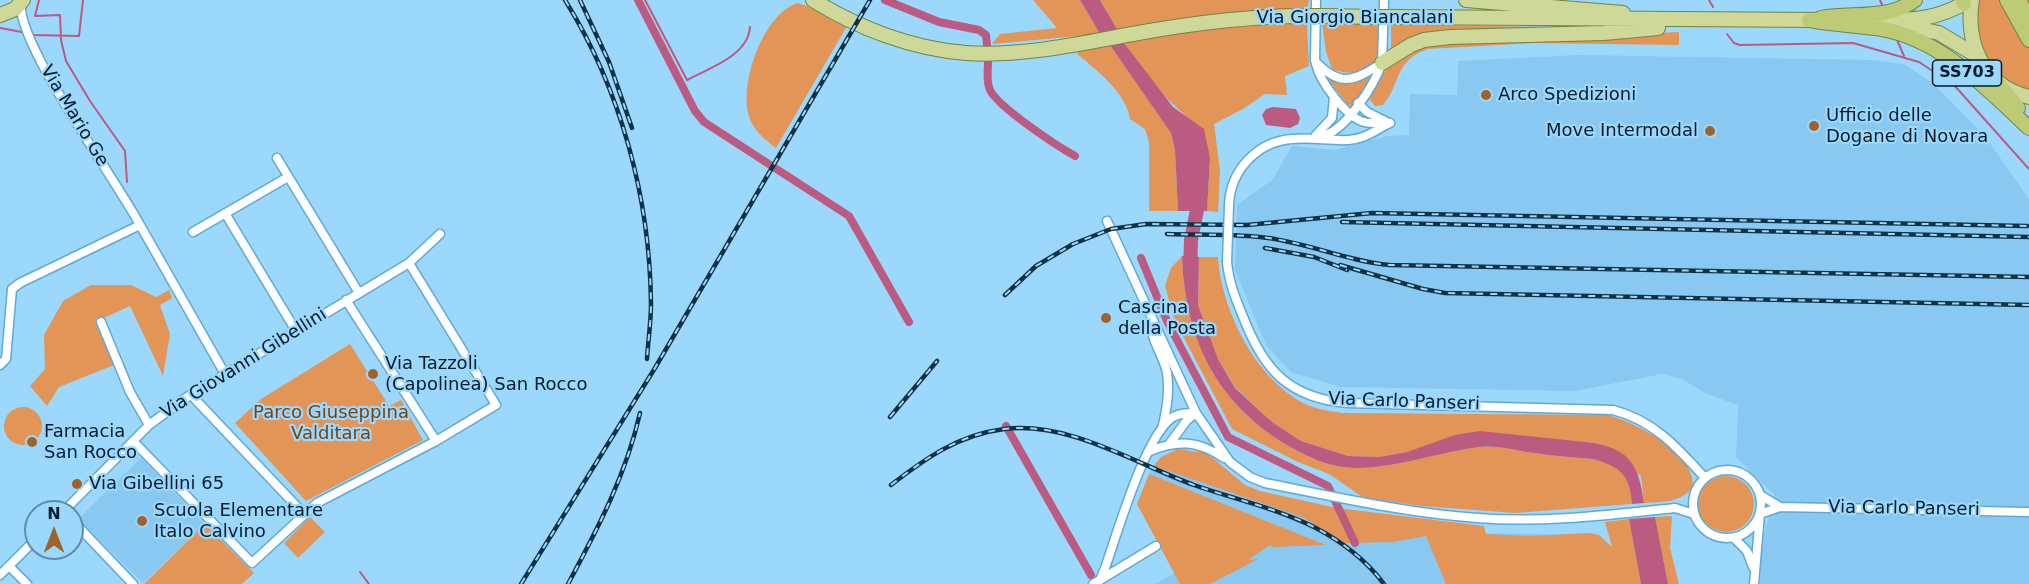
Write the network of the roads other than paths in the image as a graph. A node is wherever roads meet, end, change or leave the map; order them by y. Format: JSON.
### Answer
{"nodes":[{"id":1,"x":813,"y":0,"type":"edge"},
{"id":2,"x":827,"y":0,"type":"edge"},
{"id":3,"x":1316,"y":0,"type":"edge"},
{"id":4,"x":1384,"y":0,"type":"edge"},
{"id":5,"x":1466,"y":0,"type":"edge"},
{"id":6,"x":1915,"y":0,"type":"edge"},
{"id":7,"x":2007,"y":0,"type":"edge"},
{"id":8,"x":2019,"y":0,"type":"edge"},
{"id":9,"x":1967,"y":1,"type":"edge"},
{"id":10,"x":22,"y":2,"type":"edge"},
{"id":11,"x":0,"y":15,"type":"edge"},
{"id":12,"x":2029,"y":19,"type":"edge"},
{"id":13,"x":853,"y":20,"type":"junction"},
{"id":14,"x":1727,"y":20,"type":"junction"},
{"id":15,"x":1809,"y":20,"type":"junction"},
{"id":16,"x":1890,"y":22,"type":"junction"},
{"id":17,"x":2029,"y":40,"type":"edge"},
{"id":18,"x":1979,"y":57,"type":"junction"},
{"id":19,"x":1315,"y":61,"type":"junction"},
{"id":20,"x":1382,"y":63,"type":"junction"},
{"id":21,"x":1993,"y":77,"type":"junction"},
{"id":22,"x":1334,"y":97,"type":"junction"},
{"id":23,"x":2029,"y":97,"type":"edge"},
{"id":24,"x":1358,"y":103,"type":"junction"},
{"id":25,"x":1351,"y":114,"type":"junction"},
{"id":26,"x":1390,"y":123,"type":"junction"},
{"id":27,"x":2029,"y":123,"type":"edge"},
{"id":28,"x":2029,"y":128,"type":"edge"},
{"id":29,"x":1310,"y":139,"type":"junction"},
{"id":30,"x":277,"y":158,"type":"dead end"},
{"id":31,"x":288,"y":177,"type":"junction"},
{"id":32,"x":225,"y":213,"type":"junction"},
{"id":33,"x":1107,"y":221,"type":"dead end"},
{"id":34,"x":140,"y":225,"type":"junction"},
{"id":35,"x":193,"y":232,"type":"dead end"},
{"id":36,"x":440,"y":234,"type":"dead end"},
{"id":37,"x":409,"y":263,"type":"junction"},
{"id":38,"x":359,"y":293,"type":"junction"},
{"id":39,"x":346,"y":300,"type":"junction"},
{"id":40,"x":1152,"y":319,"type":"junction"},
{"id":41,"x":101,"y":322,"type":"dead end"},
{"id":42,"x":296,"y":331,"type":"junction"},
{"id":43,"x":0,"y":365,"type":"edge"},
{"id":44,"x":225,"y":374,"type":"junction"},
{"id":45,"x":191,"y":394,"type":"junction"},
{"id":46,"x":1196,"y":413,"type":"junction"},
{"id":47,"x":149,"y":425,"type":"junction"},
{"id":48,"x":1162,"y":428,"type":"junction"},
{"id":49,"x":133,"y":441,"type":"junction"},
{"id":50,"x":436,"y":441,"type":"junction"},
{"id":51,"x":1170,"y":443,"type":"junction"},
{"id":52,"x":1149,"y":451,"type":"junction"},
{"id":53,"x":1230,"y":462,"type":"junction"},
{"id":54,"x":1705,"y":478,"type":"junction"},
{"id":55,"x":1760,"y":495,"type":"junction"},
{"id":56,"x":1693,"y":497,"type":"junction"},
{"id":57,"x":76,"y":500,"type":"edge"},
{"id":58,"x":1780,"y":507,"type":"junction"},
{"id":59,"x":1675,"y":508,"type":"junction"},
{"id":60,"x":2029,"y":512,"type":"edge"},
{"id":61,"x":304,"y":514,"type":"junction"},
{"id":62,"x":1694,"y":514,"type":"junction"},
{"id":63,"x":1760,"y":514,"type":"junction"},
{"id":64,"x":84,"y":533,"type":"edge"},
{"id":65,"x":1734,"y":538,"type":"junction"},
{"id":66,"x":1156,"y":546,"type":"dead end"},
{"id":67,"x":24,"y":551,"type":"edge"},
{"id":68,"x":9,"y":566,"type":"junction"},
{"id":69,"x":0,"y":575,"type":"edge"},
{"id":70,"x":1096,"y":582,"type":"edge"},
{"id":71,"x":27,"y":584,"type":"edge"},
{"id":72,"x":133,"y":584,"type":"edge"},
{"id":73,"x":1754,"y":584,"type":"edge"}],
"edges":[{"from":1,"to":13,"type":"main road"},
{"from":2,"to":13,"type":"main road"},
{"from":3,"to":19,"type":"street"},
{"from":4,"to":20,"type":"street"},
{"from":5,"to":14,"type":"main road"},
{"from":6,"to":16,"type":"highway","number":"SS703"},
{"from":7,"to":17,"type":"highway"},
{"from":8,"to":12,"type":"highway"},
{"from":9,"to":16,"type":"main road","name":"Via Giorgio Biancalani"},
{"from":9,"to":18,"type":"main road"},
{"from":10,"to":11,"type":"main road"},
{"from":10,"to":34,"type":"street","name":"Via Mario Ge"},
{"from":13,"to":14,"type":"main road","name":"Via Giorgio Biancalani","bridge":true},
{"from":14,"to":15,"type":"main road","name":"Via Giorgio Biancalani"},
{"from":14,"to":20,"type":"main road"},
{"from":15,"to":16,"type":"main road","name":"Via Giorgio Biancalani"},
{"from":15,"to":16,"type":"highway","number":"SS703"},
{"from":16,"to":18,"type":"main road","name":"Via Giorgio Biancalani"},
{"from":16,"to":28,"type":"highway","number":"SS703"},
{"from":18,"to":21,"type":"main road"},
{"from":19,"to":20,"type":"street"},
{"from":19,"to":22,"type":"street"},
{"from":20,"to":24,"type":"street","name":"Via Carlo Panseri"},
{"from":21,"to":23,"type":"main road"},
{"from":21,"to":27,"type":"highway","number":"SS703"},
{"from":22,"to":25,"type":"street"},
{"from":22,"to":29,"type":"street"},
{"from":24,"to":25,"type":"street","name":"Via Carlo Panseri"},
{"from":24,"to":26,"type":"street"},
{"from":25,"to":26,"type":"street"},
{"from":25,"to":29,"type":"street","name":"Via Carlo Panseri"},
{"from":26,"to":29,"type":"street","name":"Via Carlo Panseri"},
{"from":29,"to":54,"type":"street","name":"Via Carlo Panseri","bridge":true},
{"from":30,"to":31,"type":"street"},
{"from":31,"to":32,"type":"street"},
{"from":31,"to":38,"type":"street"},
{"from":32,"to":35,"type":"street"},
{"from":32,"to":42,"type":"street"},
{"from":33,"to":40,"type":"street"},
{"from":34,"to":43,"type":"street"},
{"from":34,"to":44,"type":"street","name":"Via Mario Ge"},
{"from":36,"to":37,"type":"street","name":"Via Giovanni Gibellini"},
{"from":37,"to":38,"type":"street","name":"Via Giovanni Gibellini"},
{"from":37,"to":50,"type":"street"},
{"from":38,"to":39,"type":"street","name":"Via Giovanni Gibellini"},
{"from":39,"to":42,"type":"street","name":"Via Giovanni Gibellini"},
{"from":39,"to":50,"type":"street"},
{"from":40,"to":46,"type":"street"},
{"from":40,"to":48,"type":"street"},
{"from":41,"to":47,"type":"street"},
{"from":42,"to":44,"type":"street","name":"Via Giovanni Gibellini"},
{"from":44,"to":45,"type":"street","name":"Via Giovanni Gibellini"},
{"from":45,"to":47,"type":"street","name":"Via Giovanni Gibellini"},
{"from":45,"to":61,"type":"street"},
{"from":46,"to":48,"type":"street"},
{"from":46,"to":51,"type":"street"},
{"from":46,"to":53,"type":"street"},
{"from":47,"to":49,"type":"street","name":"Via Giovanni Gibellini"},
{"from":48,"to":52,"type":"street"},
{"from":49,"to":57,"type":"street","name":"Via Giovanni Gibellini"},
{"from":49,"to":61,"type":"street"},
{"from":50,"to":61,"type":"street"},
{"from":51,"to":52,"type":"street"},
{"from":51,"to":53,"type":"street"},
{"from":52,"to":70,"type":"street"},
{"from":53,"to":59,"type":"street"},
{"from":54,"to":55,"type":"street","name":"Via Carlo Panseri"},
{"from":54,"to":56,"type":"street"},
{"from":55,"to":58,"type":"street","name":"Via Carlo Panseri"},
{"from":55,"to":63,"type":"street"},
{"from":56,"to":59,"type":"street"},
{"from":56,"to":62,"type":"street"},
{"from":58,"to":60,"type":"street","name":"Via Carlo Panseri"},
{"from":58,"to":63,"type":"street","name":"Via Carlo Panseri"},
{"from":59,"to":62,"type":"street"},
{"from":62,"to":65,"type":"street"},
{"from":63,"to":65,"type":"street","name":"Via Carlo Panseri"},
{"from":63,"to":73,"type":"street"},
{"from":64,"to":72,"type":"street"},
{"from":65,"to":73,"type":"street"},
{"from":66,"to":70,"type":"street"},
{"from":67,"to":68,"type":"street"},
{"from":68,"to":69,"type":"street"},
{"from":68,"to":71,"type":"street"}]}
